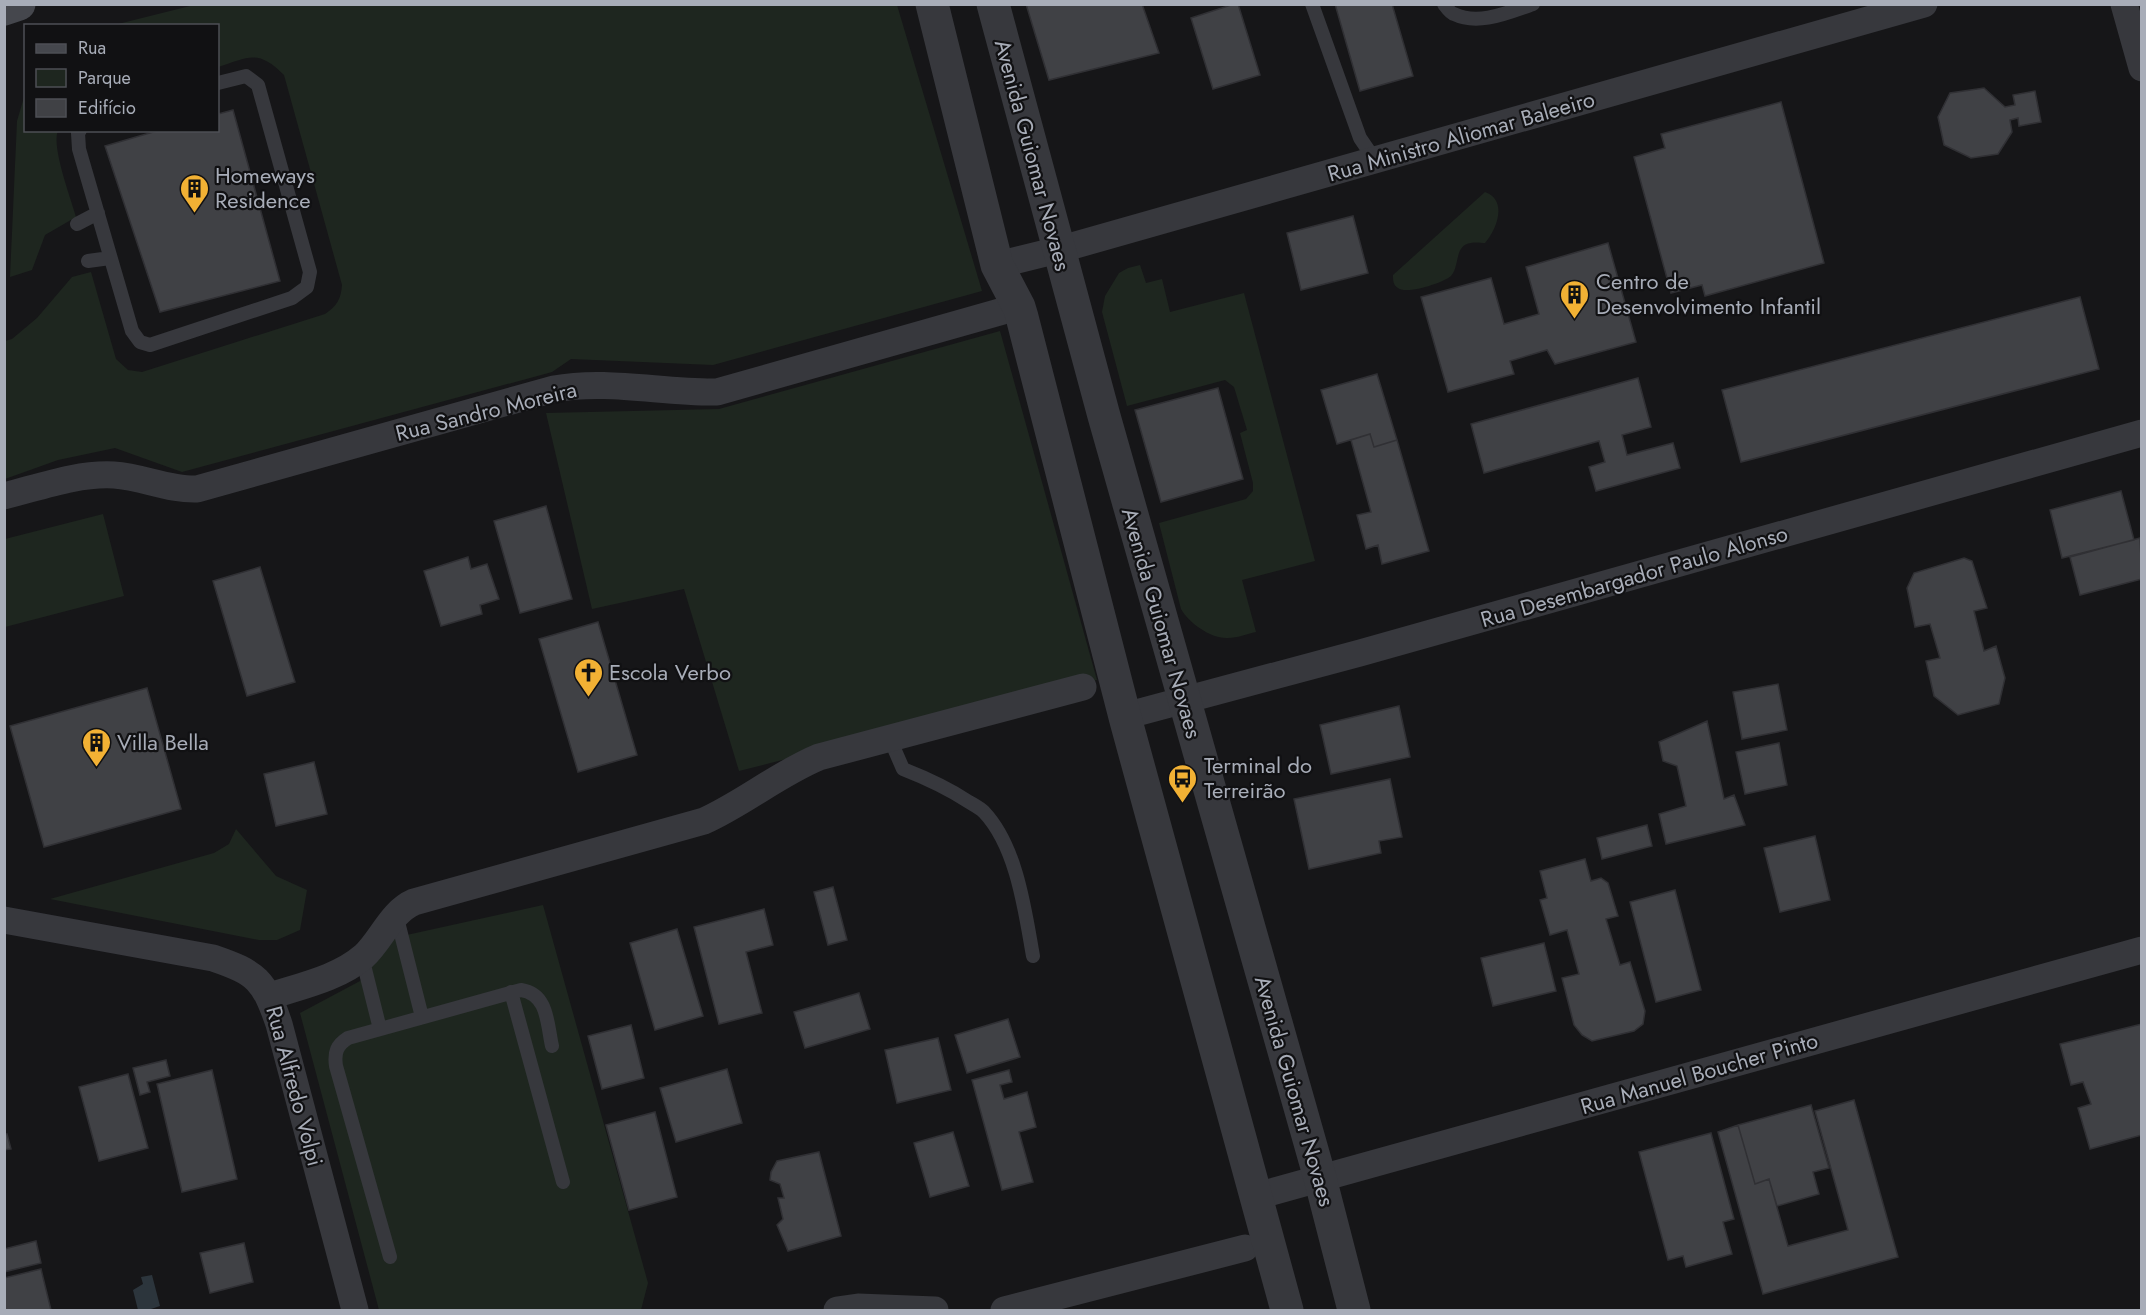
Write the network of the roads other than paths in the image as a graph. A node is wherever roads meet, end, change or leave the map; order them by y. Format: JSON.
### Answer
{"nodes":[{"id":1,"x":19,"y":4,"type":"edge"},
{"id":2,"x":932,"y":4,"type":"edge"},
{"id":3,"x":993,"y":4,"type":"edge"},
{"id":4,"x":1312,"y":4,"type":"edge"},
{"id":5,"x":1444,"y":4,"type":"edge"},
{"id":6,"x":1533,"y":4,"type":"edge"},
{"id":7,"x":1924,"y":4,"type":"edge"},
{"id":8,"x":2124,"y":4,"type":"edge"},
{"id":9,"x":4,"y":9,"type":"edge"},
{"id":10,"x":2142,"y":68,"type":"edge"},
{"id":11,"x":219,"y":83,"type":"edge"},
{"id":12,"x":79,"y":132,"type":"edge"},
{"id":13,"x":1375,"y":160,"type":"junction"},
{"id":14,"x":98,"y":213,"type":"junction"},
{"id":15,"x":77,"y":224,"type":"dead end"},
{"id":16,"x":1058,"y":250,"type":"junction"},
{"id":17,"x":110,"y":258,"type":"junction"},
{"id":18,"x":88,"y":261,"type":"dead end"},
{"id":19,"x":997,"y":265,"type":"junction"},
{"id":20,"x":1003,"y":311,"type":"dead end"},
{"id":21,"x":2142,"y":433,"type":"edge"},
{"id":22,"x":4,"y":496,"type":"edge"},
{"id":23,"x":1083,"y":687,"type":"dead end"},
{"id":24,"x":1184,"y":700,"type":"junction"},
{"id":25,"x":1125,"y":716,"type":"junction"},
{"id":26,"x":890,"y":738,"type":"junction"},
{"id":27,"x":396,"y":914,"type":"junction"},
{"id":28,"x":4,"y":920,"type":"edge"},
{"id":29,"x":2142,"y":950,"type":"edge"},
{"id":30,"x":1033,"y":956,"type":"dead end"},
{"id":31,"x":362,"y":957,"type":"junction"},
{"id":32,"x":512,"y":992,"type":"junction"},
{"id":33,"x":270,"y":996,"type":"junction"},
{"id":34,"x":422,"y":1017,"type":"junction"},
{"id":35,"x":380,"y":1029,"type":"junction"},
{"id":36,"x":552,"y":1046,"type":"dead end"},
{"id":37,"x":1320,"y":1178,"type":"junction"},
{"id":38,"x":563,"y":1182,"type":"dead end"},
{"id":39,"x":1257,"y":1196,"type":"junction"},
{"id":40,"x":1245,"y":1248,"type":"dead end"},
{"id":41,"x":390,"y":1257,"type":"dead end"},
{"id":42,"x":355,"y":1311,"type":"edge"},
{"id":43,"x":837,"y":1311,"type":"edge"},
{"id":44,"x":935,"y":1311,"type":"edge"},
{"id":45,"x":1004,"y":1311,"type":"edge"},
{"id":46,"x":1287,"y":1311,"type":"edge"},
{"id":47,"x":1354,"y":1311,"type":"edge"}],
"edges":[{"from":1,"to":9,"type":"main road"},
{"from":2,"to":19,"type":"street"},
{"from":3,"to":16,"type":"street","name":"Avenida Guiomar Novaes"},
{"from":4,"to":13,"type":"lane"},
{"from":5,"to":6,"type":"lane"},
{"from":7,"to":13,"type":"street","name":"Rua Ministro Aliomar Baleeiro"},
{"from":8,"to":10,"type":"street"},
{"from":11,"to":17,"type":"lane"},
{"from":12,"to":14,"type":"lane"},
{"from":13,"to":16,"type":"street","name":"Rua Ministro Aliomar Baleeiro"},
{"from":14,"to":15,"type":"lane"},
{"from":14,"to":17,"type":"lane"},
{"from":16,"to":19,"type":"street","name":"Rua Ministro Aliomar Baleeiro"},
{"from":16,"to":24,"type":"street","name":"Avenida Guiomar Novaes"},
{"from":17,"to":18,"type":"lane"},
{"from":19,"to":25,"type":"street"},
{"from":20,"to":22,"type":"street","name":"Rua Sandro Moreira"},
{"from":21,"to":24,"type":"street","name":"Rua Desembargador Paulo Alonso"},
{"from":23,"to":26,"type":"street"},
{"from":24,"to":25,"type":"street","name":"Rua Desembargador Paulo Alonso"},
{"from":24,"to":37,"type":"street","name":"Avenida Guiomar Novaes"},
{"from":25,"to":39,"type":"street"},
{"from":26,"to":27,"type":"street"},
{"from":26,"to":30,"type":"lane"},
{"from":27,"to":31,"type":"street"},
{"from":27,"to":34,"type":"lane"},
{"from":28,"to":33,"type":"street","name":"Rua Alfredo Volpi"},
{"from":29,"to":37,"type":"street","name":"Rua Manuel Boucher Pinto"},
{"from":31,"to":33,"type":"street"},
{"from":31,"to":35,"type":"lane"},
{"from":32,"to":34,"type":"lane"},
{"from":32,"to":36,"type":"lane"},
{"from":32,"to":38,"type":"lane"},
{"from":33,"to":42,"type":"street","name":"Rua Alfredo Volpi"},
{"from":34,"to":35,"type":"lane"},
{"from":35,"to":41,"type":"lane"},
{"from":37,"to":39,"type":"street","name":"Rua Manuel Boucher Pinto"},
{"from":37,"to":47,"type":"street","name":"Avenida Guiomar Novaes"},
{"from":39,"to":46,"type":"street"},
{"from":40,"to":45,"type":"street"},
{"from":43,"to":44,"type":"street"}]}
